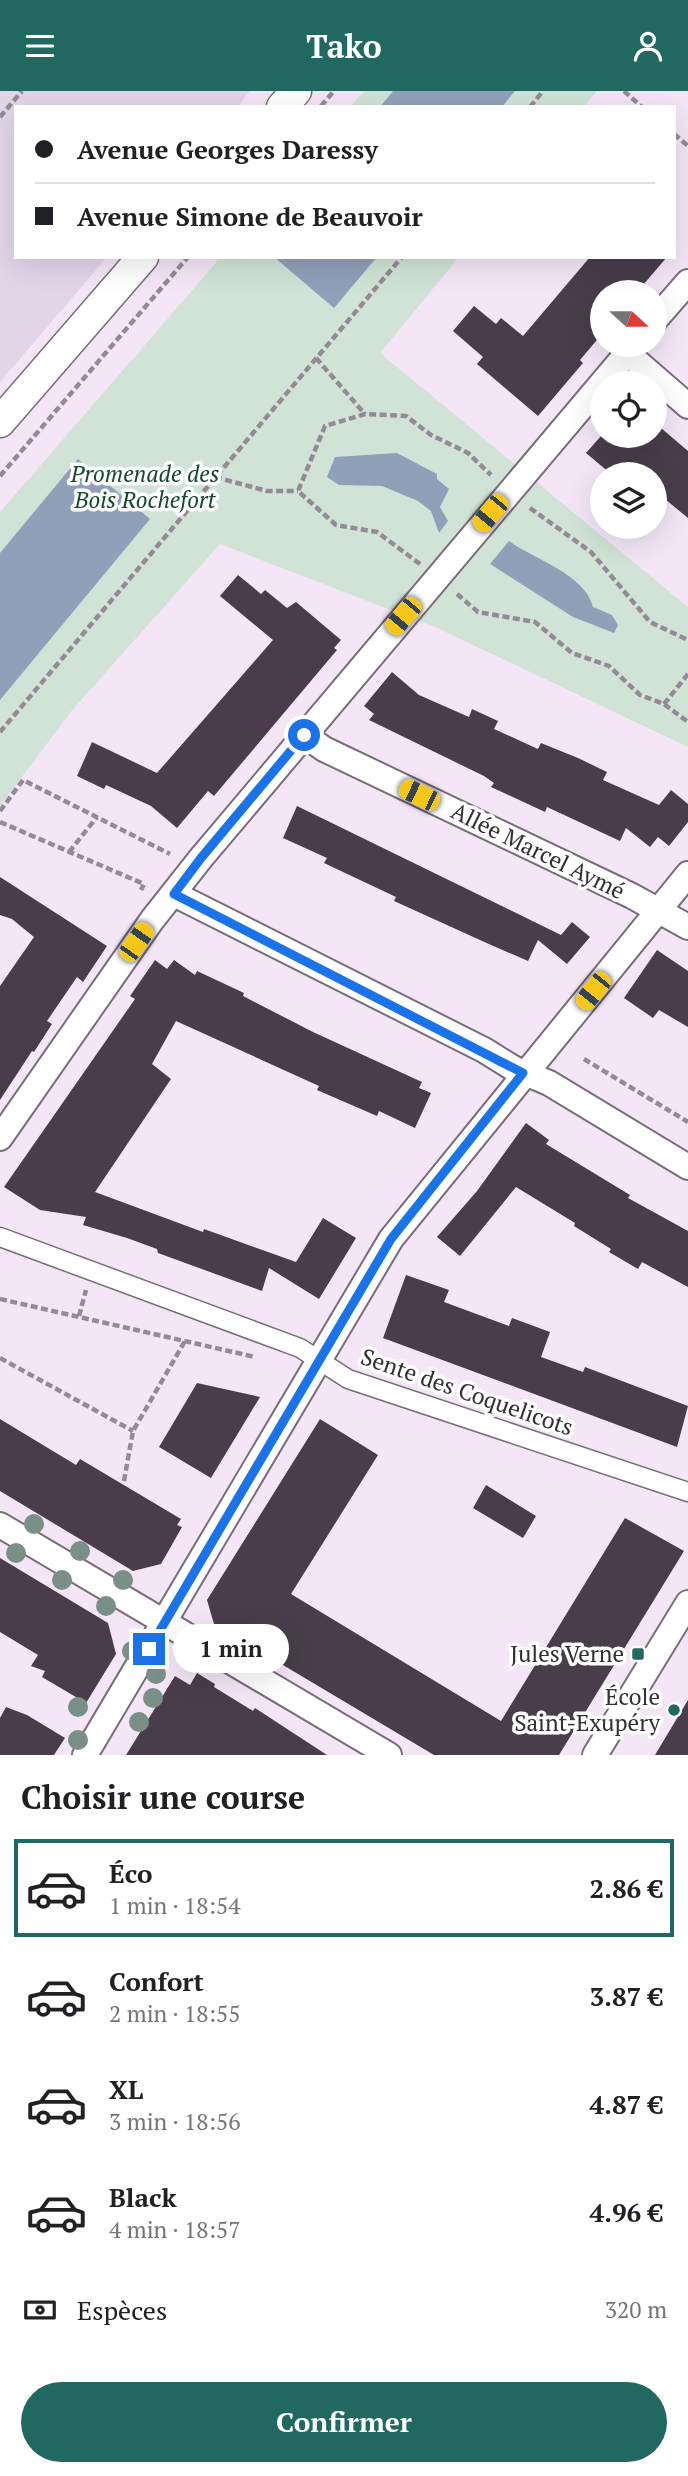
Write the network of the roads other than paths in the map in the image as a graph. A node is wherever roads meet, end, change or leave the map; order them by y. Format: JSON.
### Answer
{"nodes":[{"id":1,"x":296,"y":91,"type":"edge"},
{"id":2,"x":284,"y":105,"type":"edge"},
{"id":3,"x":141,"y":259,"type":"edge"},
{"id":4,"x":688,"y":282,"type":"edge"},
{"id":5,"x":667,"y":306,"type":"edge"},
{"id":6,"x":623,"y":357,"type":"edge"},
{"id":7,"x":638,"y":357,"type":"edge"},
{"id":8,"x":688,"y":407,"type":"edge"},
{"id":9,"x":0,"y":422,"type":"edge"},
{"id":10,"x":304,"y":735,"type":"junction"},
{"id":11,"x":688,"y":874,"type":"edge"},
{"id":12,"x":174,"y":894,"type":"junction"},
{"id":13,"x":659,"y":910,"type":"junction"},
{"id":14,"x":688,"y":927,"type":"edge"},
{"id":15,"x":523,"y":1073,"type":"junction"},
{"id":16,"x":0,"y":1138,"type":"edge"},
{"id":17,"x":688,"y":1167,"type":"edge"},
{"id":18,"x":0,"y":1237,"type":"edge"},
{"id":19,"x":321,"y":1359,"type":"junction"},
{"id":20,"x":688,"y":1492,"type":"edge"},
{"id":21,"x":0,"y":1525,"type":"edge"},
{"id":22,"x":688,"y":1603,"type":"edge"},
{"id":23,"x":163,"y":1623,"type":"junction"},
{"id":24,"x":85,"y":1755,"type":"edge"},
{"id":25,"x":389,"y":1755,"type":"edge"},
{"id":26,"x":595,"y":1755,"type":"edge"}],
"edges":[{"from":1,"to":2,"type":"street"},
{"from":3,"to":9,"type":"street"},
{"from":4,"to":5,"type":"street"},
{"from":6,"to":10,"type":"street"},
{"from":7,"to":8,"type":"street"},
{"from":10,"to":12,"type":"street"},
{"from":10,"to":13,"type":"street","name":"Allée Marcel Aymé"},
{"from":11,"to":13,"type":"street"},
{"from":12,"to":15,"type":"street"},
{"from":12,"to":16,"type":"street"},
{"from":13,"to":14,"type":"street","name":"Allée Marcel Aymé"},
{"from":13,"to":15,"type":"street"},
{"from":15,"to":17,"type":"street"},
{"from":15,"to":19,"type":"street"},
{"from":18,"to":19,"type":"street","name":"Sente des Coquelicots"},
{"from":19,"to":20,"type":"street","name":"Sente des Coquelicots"},
{"from":19,"to":23,"type":"street"},
{"from":21,"to":23,"type":"street"},
{"from":22,"to":26,"type":"street"},
{"from":23,"to":24,"type":"street"},
{"from":23,"to":25,"type":"street"}]}
